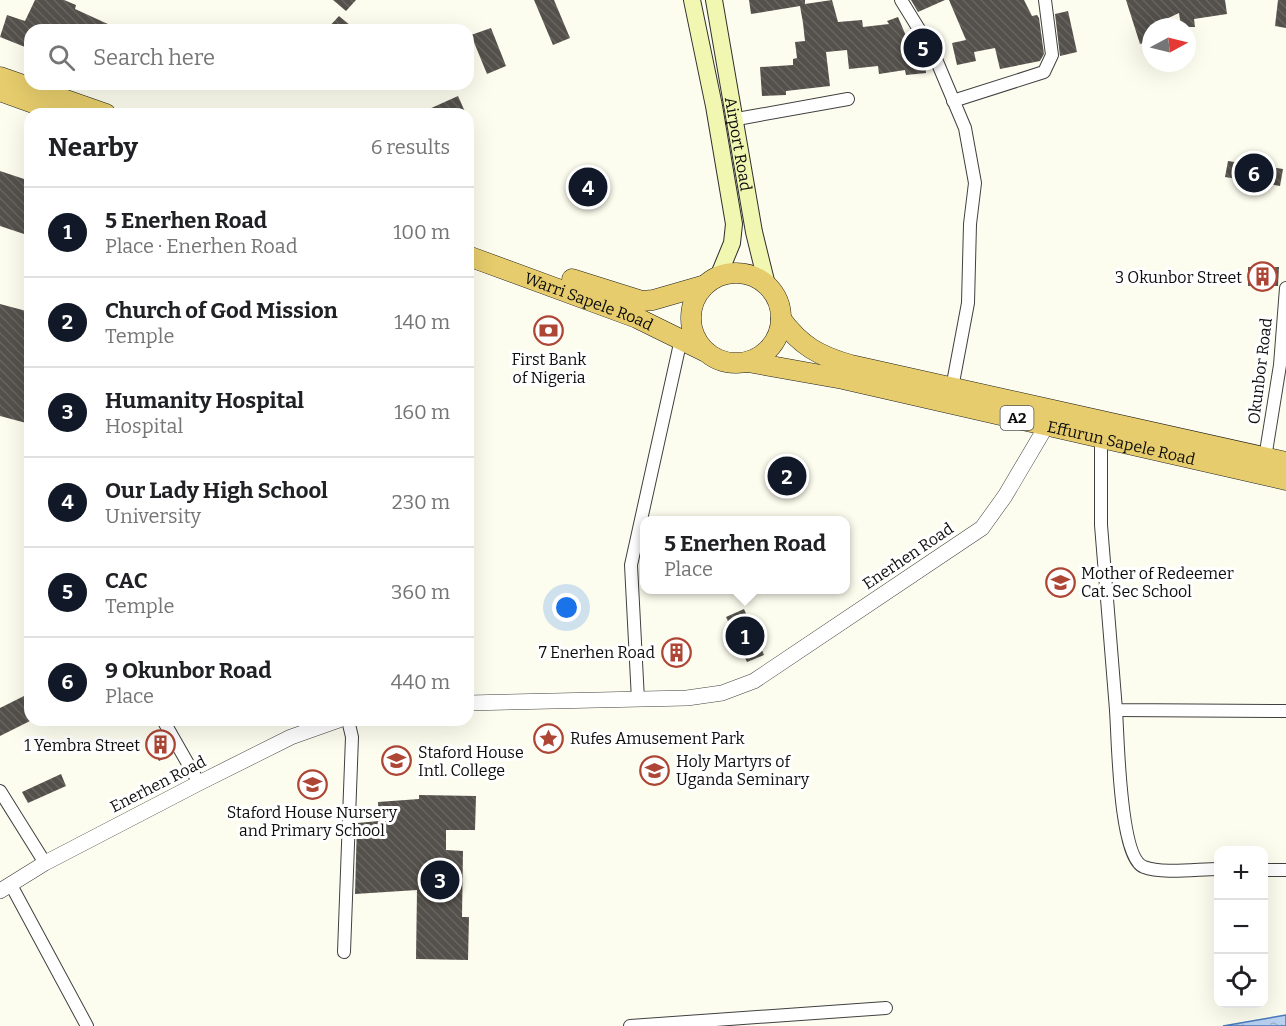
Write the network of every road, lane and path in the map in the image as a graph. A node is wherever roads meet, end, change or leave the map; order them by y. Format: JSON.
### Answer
{"nodes":[{"id":1,"x":692,"y":0,"type":"edge"},
{"id":2,"x":714,"y":0,"type":"edge"},
{"id":3,"x":901,"y":0,"type":"edge"},
{"id":4,"x":1045,"y":0,"type":"edge"},
{"id":5,"x":722,"y":43,"type":"junction"},
{"id":6,"x":702,"y":47,"type":"junction"},
{"id":7,"x":0,"y":77,"type":"edge"},
{"id":8,"x":24,"y":85,"type":"edge"},
{"id":9,"x":37,"y":90,"type":"edge"},
{"id":10,"x":0,"y":91,"type":"edge"},
{"id":11,"x":848,"y":99,"type":"dead end"},
{"id":12,"x":953,"y":101,"type":"junction"},
{"id":13,"x":47,"y":108,"type":"edge"},
{"id":14,"x":89,"y":108,"type":"edge"},
{"id":15,"x":737,"y":119,"type":"junction"},
{"id":16,"x":474,"y":244,"type":"edge"},
{"id":17,"x":474,"y":258,"type":"edge"},
{"id":18,"x":711,"y":281,"type":"junction"},
{"id":19,"x":767,"y":285,"type":"junction"},
{"id":20,"x":1286,"y":288,"type":"edge"},
{"id":21,"x":781,"y":319,"type":"junction"},
{"id":22,"x":681,"y":339,"type":"junction"},
{"id":23,"x":706,"y":352,"type":"junction"},
{"id":24,"x":748,"y":362,"type":"junction"},
{"id":25,"x":952,"y":388,"type":"junction"},
{"id":26,"x":1047,"y":425,"type":"junction"},
{"id":27,"x":1101,"y":438,"type":"junction"},
{"id":28,"x":1265,"y":458,"type":"junction"},
{"id":29,"x":1286,"y":462,"type":"edge"},
{"id":30,"x":1286,"y":480,"type":"edge"},
{"id":31,"x":642,"y":516,"type":"edge"},
{"id":32,"x":640,"y":524,"type":"edge"},
{"id":33,"x":638,"y":700,"type":"junction"},
{"id":34,"x":474,"y":704,"type":"edge"},
{"id":35,"x":1116,"y":710,"type":"junction"},
{"id":36,"x":1286,"y":711,"type":"edge"},
{"id":37,"x":166,"y":726,"type":"edge"},
{"id":38,"x":322,"y":726,"type":"edge"},
{"id":39,"x":349,"y":726,"type":"edge"},
{"id":40,"x":199,"y":783,"type":"junction"},
{"id":41,"x":0,"y":791,"type":"edge"},
{"id":42,"x":45,"y":863,"type":"junction"},
{"id":43,"x":1214,"y":869,"type":"edge"},
{"id":44,"x":1268,"y":870,"type":"edge"},
{"id":45,"x":1286,"y":870,"type":"edge"},
{"id":46,"x":5,"y":888,"type":"edge"},
{"id":47,"x":344,"y":952,"type":"dead end"},
{"id":48,"x":886,"y":1008,"type":"dead end"},
{"id":49,"x":87,"y":1026,"type":"edge"},
{"id":50,"x":630,"y":1026,"type":"edge"}],
"edges":[{"from":1,"to":6,"type":"main road","name":"Airport Road"},
{"from":2,"to":5,"type":"main road","name":"Airport Road"},
{"from":3,"to":12,"type":"street"},
{"from":4,"to":12,"type":"street"},
{"from":5,"to":6,"type":"main road"},
{"from":5,"to":15,"type":"main road","name":"Airport Road"},
{"from":6,"to":18,"type":"main road","name":"Airport Road"},
{"from":7,"to":8,"type":"highway"},
{"from":9,"to":14,"type":"highway"},
{"from":10,"to":13,"type":"highway"},
{"from":11,"to":15,"type":"street"},
{"from":12,"to":25,"type":"street"},
{"from":15,"to":19,"type":"main road","name":"Airport Road"},
{"from":16,"to":18,"type":"highway"},
{"from":17,"to":22,"type":"highway","name":"Warri Sapele Road","number":"A2"},
{"from":18,"to":19,"type":"highway"},
{"from":18,"to":23,"type":"highway"},
{"from":19,"to":21,"type":"highway","number":"A2"},
{"from":20,"to":28,"type":"street","name":"Okunbor Road"},
{"from":21,"to":24,"type":"highway"},
{"from":21,"to":25,"type":"highway","name":"Effurun Sapele Road","number":"A2"},
{"from":22,"to":23,"type":"highway","name":"Warri Sapele Road","number":"A2"},
{"from":22,"to":31,"type":"street"},
{"from":23,"to":24,"type":"highway","number":"A2"},
{"from":24,"to":26,"type":"highway","name":"Effurun Sapele Road","number":"A2"},
{"from":25,"to":28,"type":"highway","name":"Effurun Sapele Road","number":"A2"},
{"from":26,"to":27,"type":"highway","name":"Effurun Sapele Road","number":"A2"},
{"from":26,"to":33,"type":"street","name":"Enerhen Road"},
{"from":27,"to":30,"type":"highway","name":"Effurun Sapele Road","number":"A2"},
{"from":27,"to":35,"type":"street"},
{"from":28,"to":29,"type":"highway","name":"Effurun Sapele Road","number":"A2"},
{"from":32,"to":33,"type":"street"},
{"from":33,"to":34,"type":"street","name":"Enerhen Road"},
{"from":35,"to":36,"type":"street"},
{"from":35,"to":43,"type":"street"},
{"from":37,"to":40,"type":"street"},
{"from":38,"to":40,"type":"street","name":"Enerhen Road"},
{"from":39,"to":47,"type":"street"},
{"from":40,"to":42,"type":"street","name":"Enerhen Road"},
{"from":41,"to":42,"type":"street"},
{"from":42,"to":46,"type":"street","name":"Enerhen Road"},
{"from":44,"to":45,"type":"street"},
{"from":46,"to":49,"type":"street"},
{"from":48,"to":50,"type":"street"}]}
